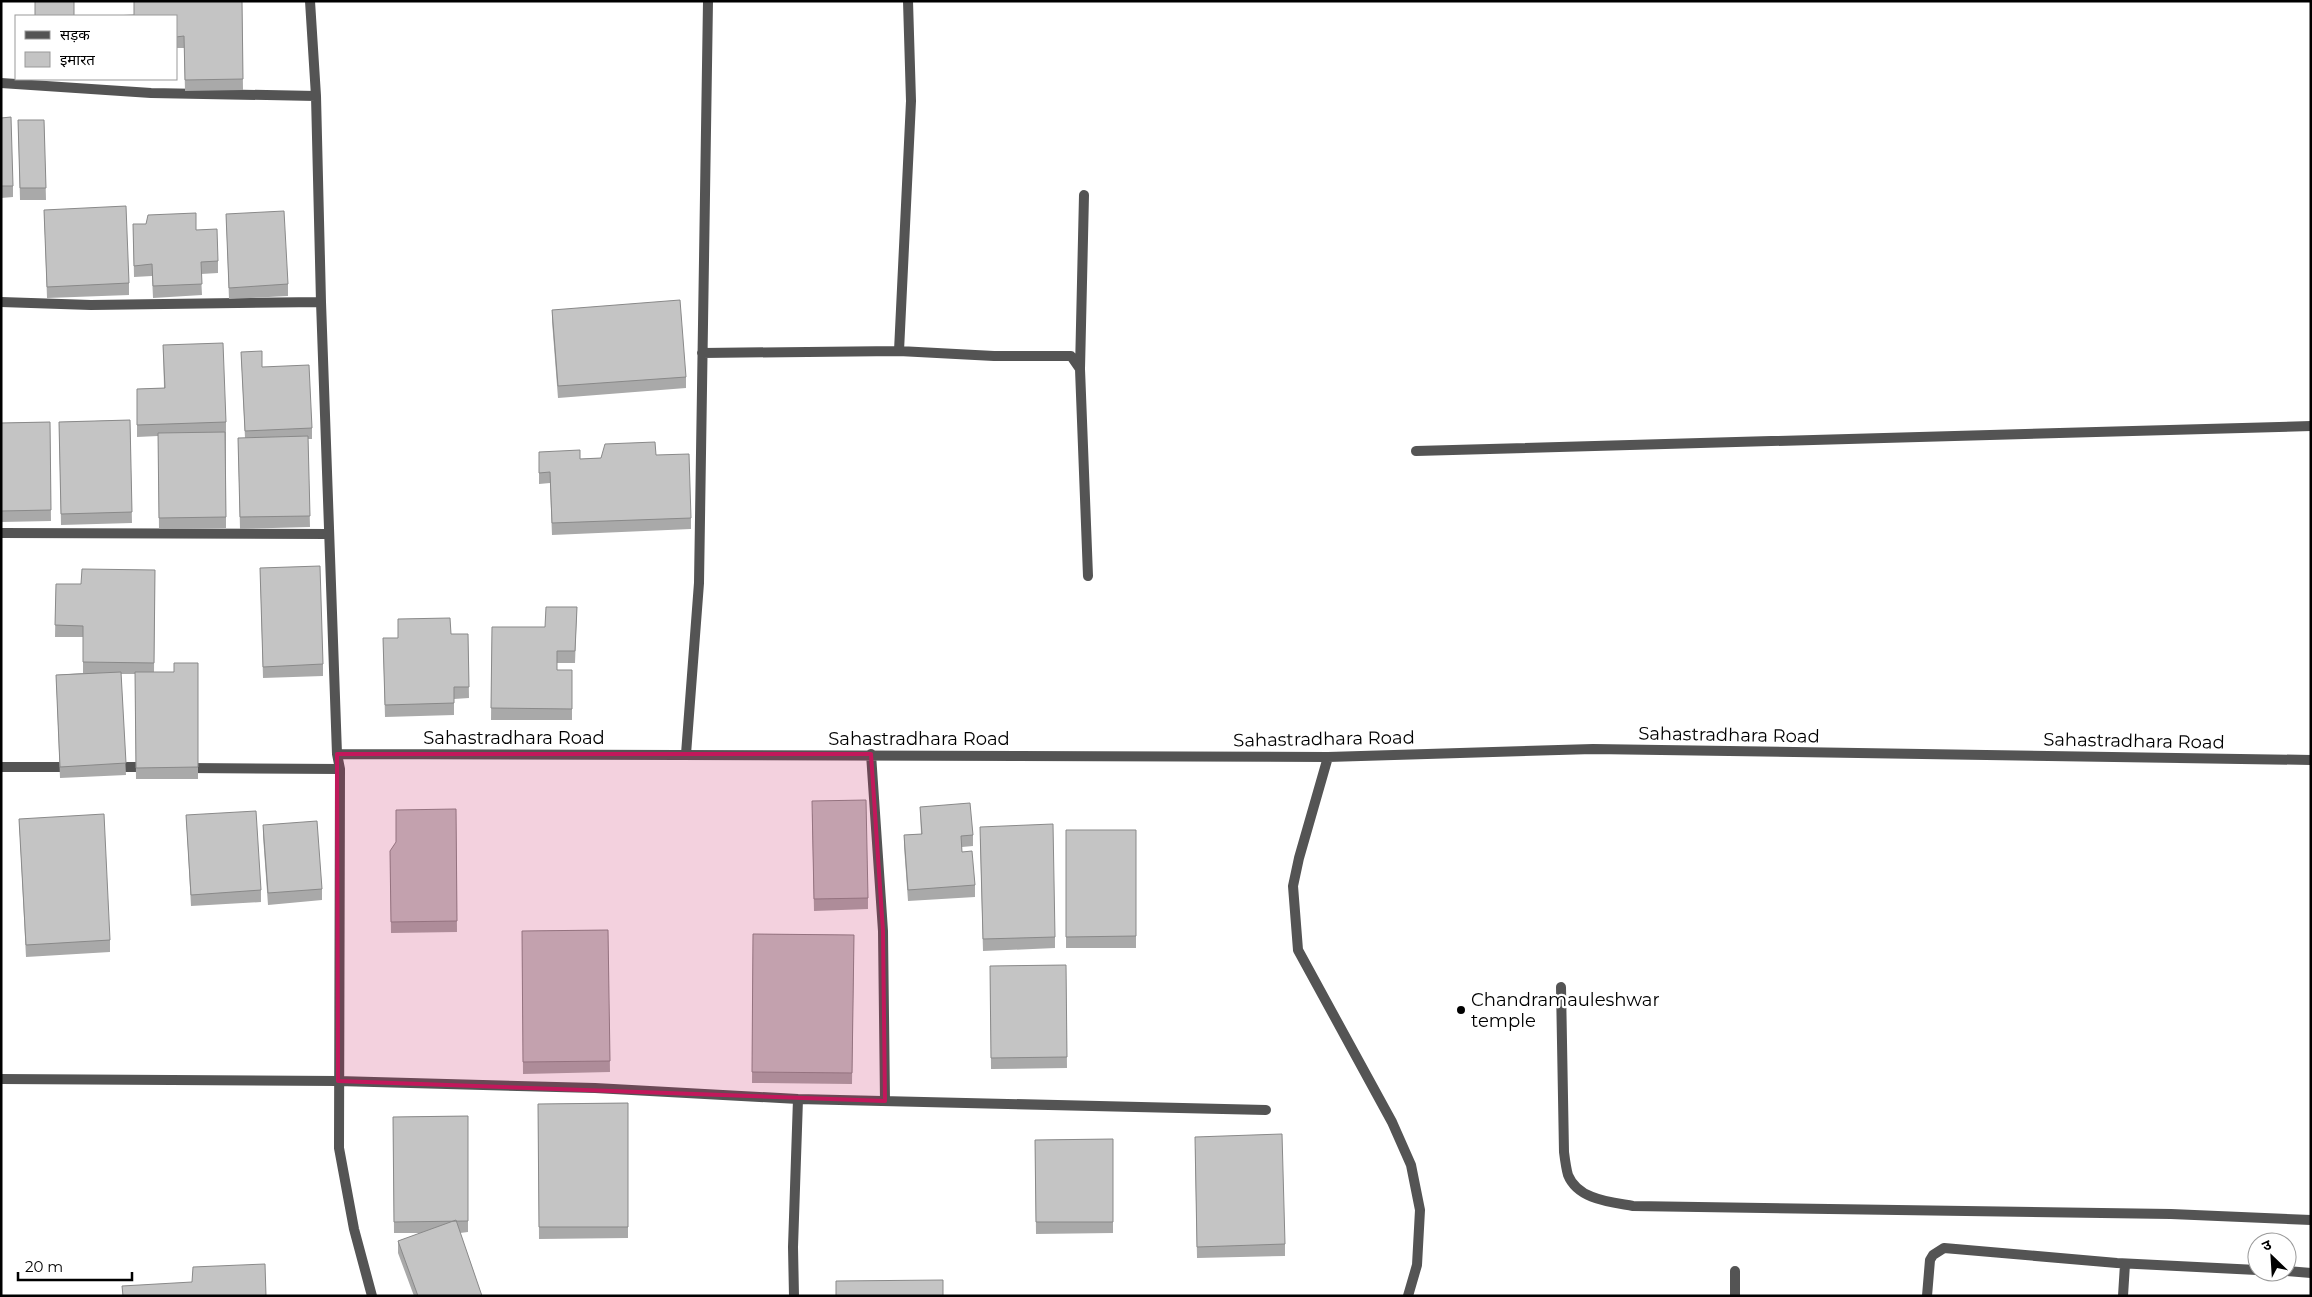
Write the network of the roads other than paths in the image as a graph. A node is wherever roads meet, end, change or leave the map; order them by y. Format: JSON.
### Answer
{"nodes":[{"id":1,"x":310,"y":1,"type":"edge"},
{"id":2,"x":708,"y":1,"type":"edge"},
{"id":3,"x":908,"y":1,"type":"edge"},
{"id":4,"x":1,"y":83,"type":"edge"},
{"id":5,"x":316,"y":96,"type":"junction"},
{"id":6,"x":1084,"y":194,"type":"dead end"},
{"id":7,"x":1,"y":302,"type":"edge"},
{"id":8,"x":321,"y":302,"type":"junction"},
{"id":9,"x":899,"y":351,"type":"junction"},
{"id":10,"x":702,"y":354,"type":"junction"},
{"id":11,"x":1080,"y":369,"type":"junction"},
{"id":12,"x":2311,"y":426,"type":"edge"},
{"id":13,"x":1416,"y":451,"type":"dead end"},
{"id":14,"x":1,"y":533,"type":"edge"},
{"id":15,"x":329,"y":534,"type":"junction"},
{"id":16,"x":1088,"y":576,"type":"dead end"},
{"id":17,"x":337,"y":754,"type":"junction"},
{"id":18,"x":686,"y":754,"type":"junction"},
{"id":19,"x":871,"y":754,"type":"junction"},
{"id":20,"x":1328,"y":757,"type":"junction"},
{"id":21,"x":2311,"y":760,"type":"edge"},
{"id":22,"x":1,"y":767,"type":"edge"},
{"id":23,"x":81,"y":767,"type":"edge"},
{"id":24,"x":101,"y":767,"type":"edge"},
{"id":25,"x":340,"y":768,"type":"junction"},
{"id":26,"x":1561,"y":987,"type":"dead end"},
{"id":27,"x":1,"y":1079,"type":"edge"},
{"id":28,"x":338,"y":1081,"type":"junction"},
{"id":29,"x":798,"y":1099,"type":"junction"},
{"id":30,"x":885,"y":1101,"type":"junction"},
{"id":31,"x":1266,"y":1110,"type":"dead end"},
{"id":32,"x":2311,"y":1220,"type":"edge"},
{"id":33,"x":2125,"y":1264,"type":"junction"},
{"id":34,"x":2247,"y":1270,"type":"edge"},
{"id":35,"x":1735,"y":1271,"type":"dead end"},
{"id":36,"x":2297,"y":1271,"type":"edge"},
{"id":37,"x":2311,"y":1272,"type":"edge"},
{"id":38,"x":372,"y":1296,"type":"edge"},
{"id":39,"x":794,"y":1296,"type":"edge"},
{"id":40,"x":1408,"y":1296,"type":"edge"},
{"id":41,"x":1735,"y":1296,"type":"edge"},
{"id":42,"x":1927,"y":1296,"type":"edge"},
{"id":43,"x":2123,"y":1296,"type":"edge"}],
"edges":[{"from":1,"to":5,"type":"street"},
{"from":2,"to":10,"type":"street"},
{"from":3,"to":9,"type":"street"},
{"from":4,"to":5,"type":"street"},
{"from":5,"to":8,"type":"street"},
{"from":6,"to":11,"type":"street"},
{"from":7,"to":8,"type":"street"},
{"from":8,"to":15,"type":"street"},
{"from":9,"to":10,"type":"street"},
{"from":9,"to":11,"type":"street"},
{"from":10,"to":18,"type":"street"},
{"from":11,"to":16,"type":"street"},
{"from":12,"to":13,"type":"street"},
{"from":14,"to":15,"type":"street"},
{"from":15,"to":17,"type":"street"},
{"from":17,"to":18,"type":"street","name":"Sahastradhara Road"},
{"from":17,"to":25,"type":"street"},
{"from":18,"to":19,"type":"street","name":"Sahastradhara Road"},
{"from":19,"to":20,"type":"street","name":"Sahastradhara Road"},
{"from":19,"to":30,"type":"street"},
{"from":20,"to":21,"type":"street","name":"Sahastradhara Road"},
{"from":20,"to":40,"type":"street"},
{"from":22,"to":23,"type":"street"},
{"from":24,"to":25,"type":"street"},
{"from":25,"to":28,"type":"street"},
{"from":26,"to":32,"type":"street"},
{"from":27,"to":28,"type":"street"},
{"from":28,"to":29,"type":"street"},
{"from":28,"to":38,"type":"street"},
{"from":29,"to":30,"type":"street"},
{"from":29,"to":39,"type":"street"},
{"from":30,"to":31,"type":"street"},
{"from":33,"to":34,"type":"street"},
{"from":33,"to":42,"type":"street"},
{"from":33,"to":43,"type":"street"},
{"from":35,"to":41,"type":"street"},
{"from":36,"to":37,"type":"street"}]}
